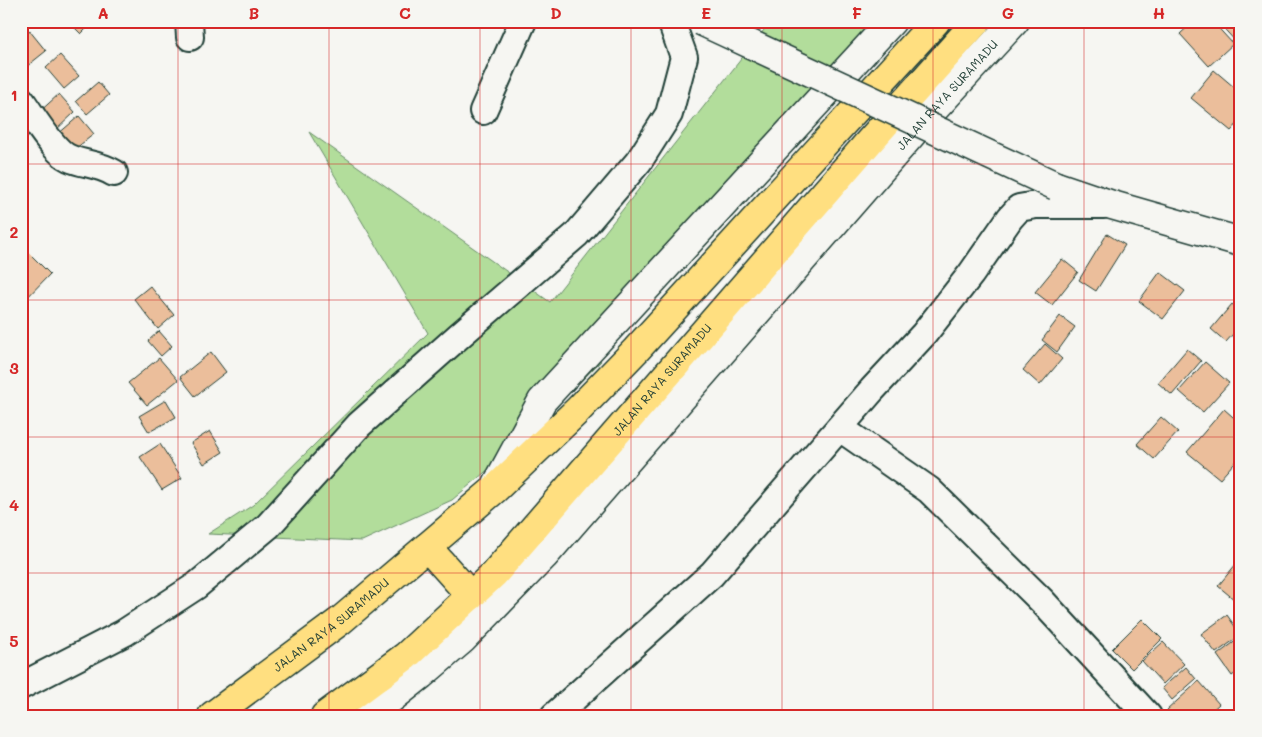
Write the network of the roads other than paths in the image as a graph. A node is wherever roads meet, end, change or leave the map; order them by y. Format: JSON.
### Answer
{"nodes":[{"id":1,"x":523,"y":21,"type":"edge"},
{"id":2,"x":670,"y":21,"type":"edge"},
{"id":3,"x":701,"y":21,"type":"edge"},
{"id":4,"x":892,"y":21,"type":"edge"},
{"id":5,"x":936,"y":21,"type":"edge"},
{"id":6,"x":976,"y":21,"type":"edge"},
{"id":7,"x":1015,"y":21,"type":"edge"},
{"id":8,"x":930,"y":73,"type":"junction"},
{"id":9,"x":21,"y":100,"type":"edge"},
{"id":10,"x":483,"y":111,"type":"dead end"},
{"id":11,"x":924,"y":120,"type":"junction"},
{"id":12,"x":114,"y":172,"type":"dead end"},
{"id":13,"x":1112,"y":205,"type":"junction"},
{"id":14,"x":1241,"y":242,"type":"edge"},
{"id":15,"x":840,"y":428,"type":"junction"},
{"id":16,"x":494,"y":490,"type":"junction"},
{"id":17,"x":427,"y":548,"type":"junction"},
{"id":18,"x":471,"y":596,"type":"junction"},
{"id":19,"x":21,"y":686,"type":"edge"},
{"id":20,"x":212,"y":716,"type":"edge"},
{"id":21,"x":325,"y":716,"type":"edge"},
{"id":22,"x":369,"y":716,"type":"edge"},
{"id":23,"x":554,"y":716,"type":"edge"},
{"id":24,"x":1148,"y":716,"type":"edge"}],
"edges":[{"from":1,"to":10,"type":"street"},
{"from":2,"to":19,"type":"street"},
{"from":3,"to":13,"type":"main road","bridge":true},
{"from":4,"to":16,"type":"main road","name":"JALAN RAYA SURAMADU"},
{"from":5,"to":16,"type":"highway","name":"JALAN RAYA SURAMADU"},
{"from":6,"to":8,"type":"highway","name":"JALAN RAYA SURAMADU"},
{"from":7,"to":11,"type":"main road","name":"JALAN RAYA SURAMADU"},
{"from":8,"to":11,"type":"main road"},
{"from":8,"to":18,"type":"highway","name":"JALAN RAYA SURAMADU"},
{"from":9,"to":12,"type":"street"},
{"from":11,"to":22,"type":"main road","name":"JALAN RAYA SURAMADU"},
{"from":13,"to":14,"type":"main road"},
{"from":13,"to":15,"type":"street"},
{"from":15,"to":23,"type":"street"},
{"from":15,"to":24,"type":"street"},
{"from":16,"to":17,"type":"highway","name":"JALAN RAYA SURAMADU"},
{"from":17,"to":18,"type":"highway"},
{"from":17,"to":20,"type":"highway","name":"JALAN RAYA SURAMADU"},
{"from":18,"to":21,"type":"highway","name":"JALAN RAYA SURAMADU"}]}
